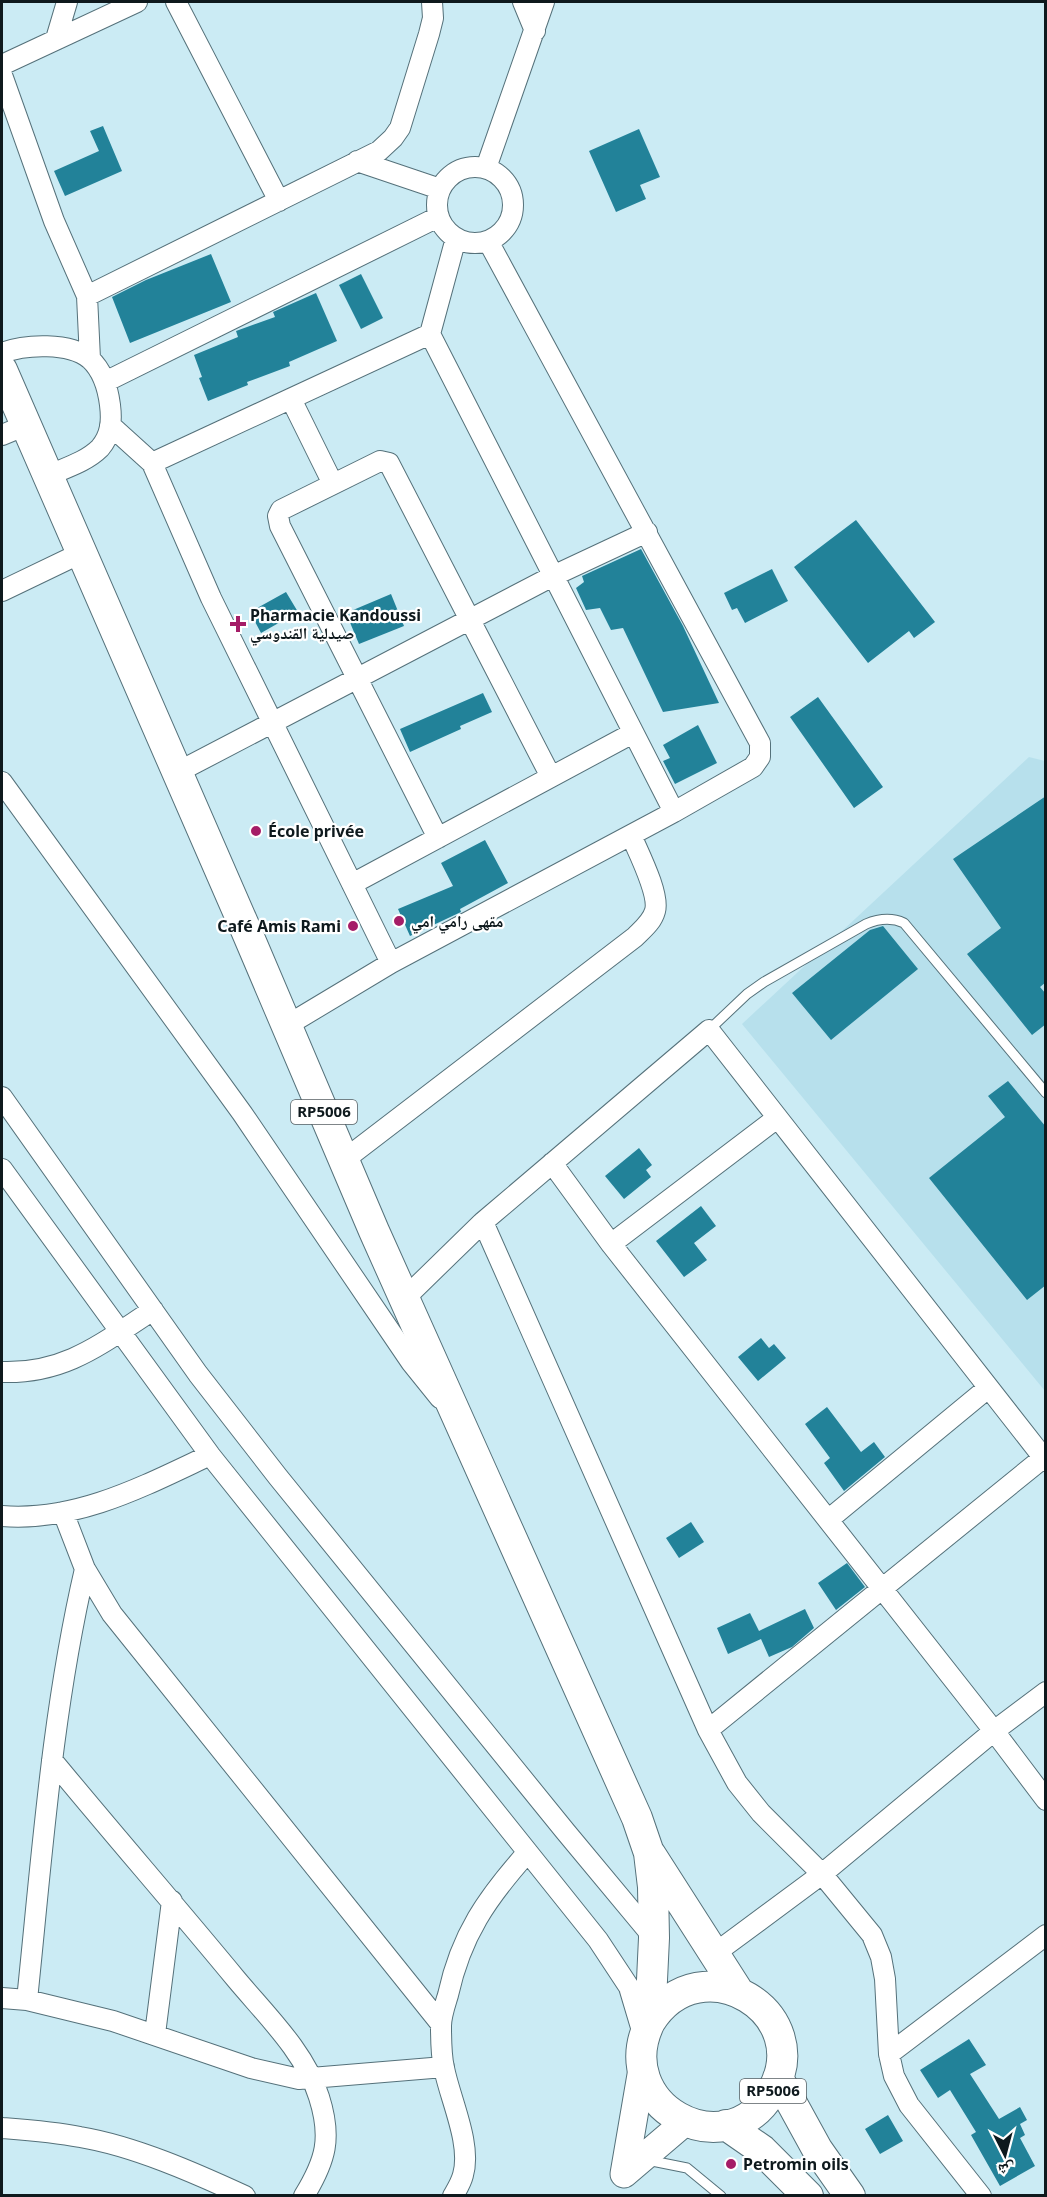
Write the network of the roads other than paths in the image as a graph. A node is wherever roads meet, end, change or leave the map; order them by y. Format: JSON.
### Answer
{"nodes":[{"id":1,"x":67,"y":2,"type":"edge"},
{"id":2,"x":137,"y":2,"type":"edge"},
{"id":3,"x":176,"y":2,"type":"edge"},
{"id":4,"x":432,"y":2,"type":"edge"},
{"id":5,"x":523,"y":2,"type":"edge"},
{"id":6,"x":544,"y":2,"type":"edge"},
{"id":7,"x":535,"y":31,"type":"junction"},
{"id":8,"x":56,"y":39,"type":"junction"},
{"id":9,"x":2,"y":65,"type":"edge"},
{"id":10,"x":2,"y":75,"type":"edge"},
{"id":11,"x":357,"y":160,"type":"junction"},
{"id":12,"x":486,"y":168,"type":"junction"},
{"id":13,"x":440,"y":189,"type":"junction"},
{"id":14,"x":279,"y":201,"type":"junction"},
{"id":15,"x":438,"y":217,"type":"junction"},
{"id":16,"x":456,"y":238,"type":"junction"},
{"id":17,"x":488,"y":241,"type":"junction"},
{"id":18,"x":87,"y":296,"type":"junction"},
{"id":19,"x":430,"y":334,"type":"junction"},
{"id":20,"x":2,"y":353,"type":"edge"},
{"id":21,"x":90,"y":359,"type":"junction"},
{"id":22,"x":2,"y":370,"type":"edge"},
{"id":23,"x":105,"y":382,"type":"junction"},
{"id":24,"x":291,"y":399,"type":"junction"},
{"id":25,"x":111,"y":425,"type":"junction"},
{"id":26,"x":14,"y":430,"type":"edge"},
{"id":27,"x":152,"y":463,"type":"junction"},
{"id":28,"x":47,"y":476,"type":"junction"},
{"id":29,"x":333,"y":484,"type":"junction"},
{"id":30,"x":647,"y":532,"type":"junction"},
{"id":31,"x":81,"y":553,"type":"junction"},
{"id":32,"x":553,"y":576,"type":"junction"},
{"id":33,"x":2,"y":591,"type":"edge"},
{"id":34,"x":468,"y":620,"type":"junction"},
{"id":35,"x":358,"y":678,"type":"junction"},
{"id":36,"x":272,"y":722,"type":"junction"},
{"id":37,"x":633,"y":733,"type":"junction"},
{"id":38,"x":176,"y":773,"type":"junction"},
{"id":39,"x":551,"y":777,"type":"junction"},
{"id":40,"x":2,"y":782,"type":"edge"},
{"id":41,"x":674,"y":812,"type":"junction"},
{"id":42,"x":631,"y":835,"type":"junction"},
{"id":43,"x":438,"y":838,"type":"junction"},
{"id":44,"x":352,"y":884,"type":"junction"},
{"id":45,"x":391,"y":963,"type":"junction"},
{"id":46,"x":286,"y":1026,"type":"junction"},
{"id":47,"x":709,"y":1030,"type":"junction"},
{"id":48,"x":1046,"y":1093,"type":"edge"},
{"id":49,"x":2,"y":1097,"type":"edge"},
{"id":50,"x":777,"y":1118,"type":"junction"},
{"id":51,"x":344,"y":1160,"type":"junction"},
{"id":52,"x":552,"y":1163,"type":"junction"},
{"id":53,"x":2,"y":1170,"type":"edge"},
{"id":54,"x":483,"y":1222,"type":"junction"},
{"id":55,"x":611,"y":1244,"type":"junction"},
{"id":56,"x":405,"y":1299,"type":"junction"},
{"id":57,"x":153,"y":1310,"type":"junction"},
{"id":58,"x":119,"y":1332,"type":"junction"},
{"id":59,"x":2,"y":1371,"type":"edge"},
{"id":60,"x":988,"y":1388,"type":"junction"},
{"id":61,"x":461,"y":1425,"type":"junction"},
{"id":62,"x":210,"y":1455,"type":"junction"},
{"id":63,"x":1044,"y":1460,"type":"edge"},
{"id":64,"x":63,"y":1512,"type":"junction"},
{"id":65,"x":2,"y":1516,"type":"edge"},
{"id":66,"x":828,"y":1520,"type":"junction"},
{"id":67,"x":85,"y":1569,"type":"junction"},
{"id":68,"x":883,"y":1590,"type":"junction"},
{"id":69,"x":1046,"y":1692,"type":"edge"},
{"id":70,"x":708,"y":1730,"type":"junction"},
{"id":71,"x":994,"y":1731,"type":"junction"},
{"id":72,"x":52,"y":1760,"type":"junction"},
{"id":73,"x":1046,"y":1800,"type":"edge"},
{"id":74,"x":527,"y":1853,"type":"junction"},
{"id":75,"x":649,"y":1853,"type":"junction"},
{"id":76,"x":822,"y":1874,"type":"junction"},
{"id":77,"x":172,"y":1901,"type":"junction"},
{"id":78,"x":654,"y":1938,"type":"junction"},
{"id":79,"x":1045,"y":1938,"type":"edge"},
{"id":80,"x":714,"y":1954,"type":"junction"},
{"id":81,"x":738,"y":1991,"type":"junction"},
{"id":82,"x":2,"y":1998,"type":"edge"},
{"id":83,"x":27,"y":2000,"type":"junction"},
{"id":84,"x":441,"y":2024,"type":"junction"},
{"id":85,"x":647,"y":2029,"type":"junction"},
{"id":86,"x":154,"y":2034,"type":"junction"},
{"id":87,"x":889,"y":2054,"type":"junction"},
{"id":88,"x":444,"y":2067,"type":"junction"},
{"id":89,"x":642,"y":2069,"type":"junction"},
{"id":90,"x":778,"y":2078,"type":"junction"},
{"id":91,"x":313,"y":2080,"type":"junction"},
{"id":92,"x":685,"y":2122,"type":"junction"},
{"id":93,"x":726,"y":2125,"type":"junction"},
{"id":94,"x":2,"y":2128,"type":"edge"},
{"id":95,"x":626,"y":2176,"type":"edge"},
{"id":96,"x":245,"y":2196,"type":"edge"},
{"id":97,"x":304,"y":2196,"type":"edge"},
{"id":98,"x":453,"y":2196,"type":"edge"},
{"id":99,"x":722,"y":2196,"type":"edge"},
{"id":100,"x":808,"y":2196,"type":"edge"},
{"id":101,"x":850,"y":2196,"type":"edge"},
{"id":102,"x":981,"y":2196,"type":"edge"}],
"edges":[{"from":1,"to":8,"type":"street"},
{"from":2,"to":8,"type":"street"},
{"from":3,"to":14,"type":"street"},
{"from":4,"to":11,"type":"street"},
{"from":5,"to":7,"type":"street"},
{"from":6,"to":7,"type":"street"},
{"from":7,"to":12,"type":"street"},
{"from":8,"to":9,"type":"street"},
{"from":10,"to":18,"type":"street"},
{"from":11,"to":13,"type":"street"},
{"from":11,"to":14,"type":"street"},
{"from":12,"to":13,"type":"street"},
{"from":12,"to":17,"type":"street"},
{"from":13,"to":15,"type":"street"},
{"from":14,"to":18,"type":"street"},
{"from":15,"to":16,"type":"street"},
{"from":15,"to":23,"type":"street"},
{"from":16,"to":17,"type":"street"},
{"from":16,"to":19,"type":"street"},
{"from":17,"to":30,"type":"street"},
{"from":18,"to":21,"type":"street"},
{"from":19,"to":24,"type":"street"},
{"from":19,"to":32,"type":"street"},
{"from":20,"to":21,"type":"street"},
{"from":21,"to":23,"type":"street"},
{"from":22,"to":26,"type":"main road","number":"RP5006"},
{"from":23,"to":25,"type":"street"},
{"from":24,"to":27,"type":"street"},
{"from":24,"to":29,"type":"street"},
{"from":25,"to":27,"type":"street"},
{"from":25,"to":28,"type":"street"},
{"from":26,"to":28,"type":"main road","number":"RP5006"},
{"from":27,"to":36,"type":"street"},
{"from":28,"to":31,"type":"main road","number":"RP5006"},
{"from":29,"to":34,"type":"street"},
{"from":29,"to":35,"type":"street"},
{"from":30,"to":32,"type":"street"},
{"from":30,"to":41,"type":"street"},
{"from":31,"to":33,"type":"street"},
{"from":31,"to":38,"type":"main road","number":"RP5006"},
{"from":32,"to":34,"type":"street"},
{"from":32,"to":37,"type":"street"},
{"from":34,"to":35,"type":"street"},
{"from":34,"to":39,"type":"street"},
{"from":35,"to":36,"type":"street"},
{"from":35,"to":43,"type":"street"},
{"from":36,"to":38,"type":"street"},
{"from":36,"to":44,"type":"street"},
{"from":37,"to":39,"type":"street"},
{"from":37,"to":41,"type":"street"},
{"from":38,"to":46,"type":"main road","number":"RP5006"},
{"from":39,"to":43,"type":"street"},
{"from":40,"to":61,"type":"street"},
{"from":41,"to":42,"type":"street"},
{"from":42,"to":45,"type":"street"},
{"from":42,"to":51,"type":"street"},
{"from":43,"to":44,"type":"street"},
{"from":44,"to":45,"type":"street"},
{"from":45,"to":46,"type":"street"},
{"from":46,"to":51,"type":"main road","number":"RP5006"},
{"from":47,"to":48,"type":"lane"},
{"from":47,"to":50,"type":"street"},
{"from":47,"to":52,"type":"street"},
{"from":49,"to":57,"type":"street"},
{"from":50,"to":55,"type":"street"},
{"from":50,"to":60,"type":"street"},
{"from":51,"to":56,"type":"main road","number":"RP5006"},
{"from":52,"to":54,"type":"street"},
{"from":52,"to":55,"type":"street"},
{"from":53,"to":58,"type":"street"},
{"from":54,"to":56,"type":"street"},
{"from":54,"to":70,"type":"street"},
{"from":55,"to":66,"type":"street"},
{"from":56,"to":61,"type":"main road","number":"RP5006"},
{"from":57,"to":58,"type":"street"},
{"from":57,"to":78,"type":"street"},
{"from":58,"to":59,"type":"street"},
{"from":58,"to":62,"type":"street"},
{"from":60,"to":63,"type":"street"},
{"from":60,"to":66,"type":"street"},
{"from":61,"to":75,"type":"main road","number":"RP5006"},
{"from":62,"to":64,"type":"street"},
{"from":62,"to":74,"type":"street"},
{"from":63,"to":68,"type":"street"},
{"from":64,"to":65,"type":"street"},
{"from":64,"to":67,"type":"street"},
{"from":66,"to":68,"type":"street"},
{"from":67,"to":72,"type":"street"},
{"from":67,"to":84,"type":"street"},
{"from":68,"to":70,"type":"street"},
{"from":68,"to":71,"type":"street"},
{"from":69,"to":71,"type":"street"},
{"from":70,"to":76,"type":"street"},
{"from":71,"to":73,"type":"street"},
{"from":71,"to":76,"type":"street"},
{"from":72,"to":77,"type":"street"},
{"from":72,"to":83,"type":"street"},
{"from":74,"to":84,"type":"street"},
{"from":74,"to":85,"type":"street"},
{"from":75,"to":78,"type":"main road","number":"RP5006"},
{"from":75,"to":80,"type":"main road","number":"RP5006"},
{"from":76,"to":80,"type":"street"},
{"from":76,"to":87,"type":"street"},
{"from":77,"to":86,"type":"street"},
{"from":77,"to":91,"type":"street"},
{"from":78,"to":85,"type":"main road","number":"RP5006"},
{"from":79,"to":87,"type":"street"},
{"from":80,"to":81,"type":"main road","number":"RP5006"},
{"from":81,"to":85,"type":"main road","number":"RP5006"},
{"from":81,"to":90,"type":"main road","number":"RP5006"},
{"from":82,"to":83,"type":"street"},
{"from":83,"to":86,"type":"street"},
{"from":84,"to":88,"type":"street"},
{"from":85,"to":89,"type":"main road","number":"RP5006"},
{"from":86,"to":91,"type":"street"},
{"from":87,"to":102,"type":"street"},
{"from":88,"to":91,"type":"street"},
{"from":88,"to":98,"type":"street"},
{"from":89,"to":92,"type":"main road","number":"RP5006"},
{"from":89,"to":95,"type":"street"},
{"from":90,"to":93,"type":"main road","number":"RP5006"},
{"from":90,"to":101,"type":"main road","number":"RP5006"},
{"from":91,"to":97,"type":"street"},
{"from":92,"to":93,"type":"main road","number":"RP5006"},
{"from":92,"to":95,"type":"street"},
{"from":93,"to":100,"type":"main road"},
{"from":94,"to":96,"type":"street"},
{"from":95,"to":99,"type":"lane"}]}
